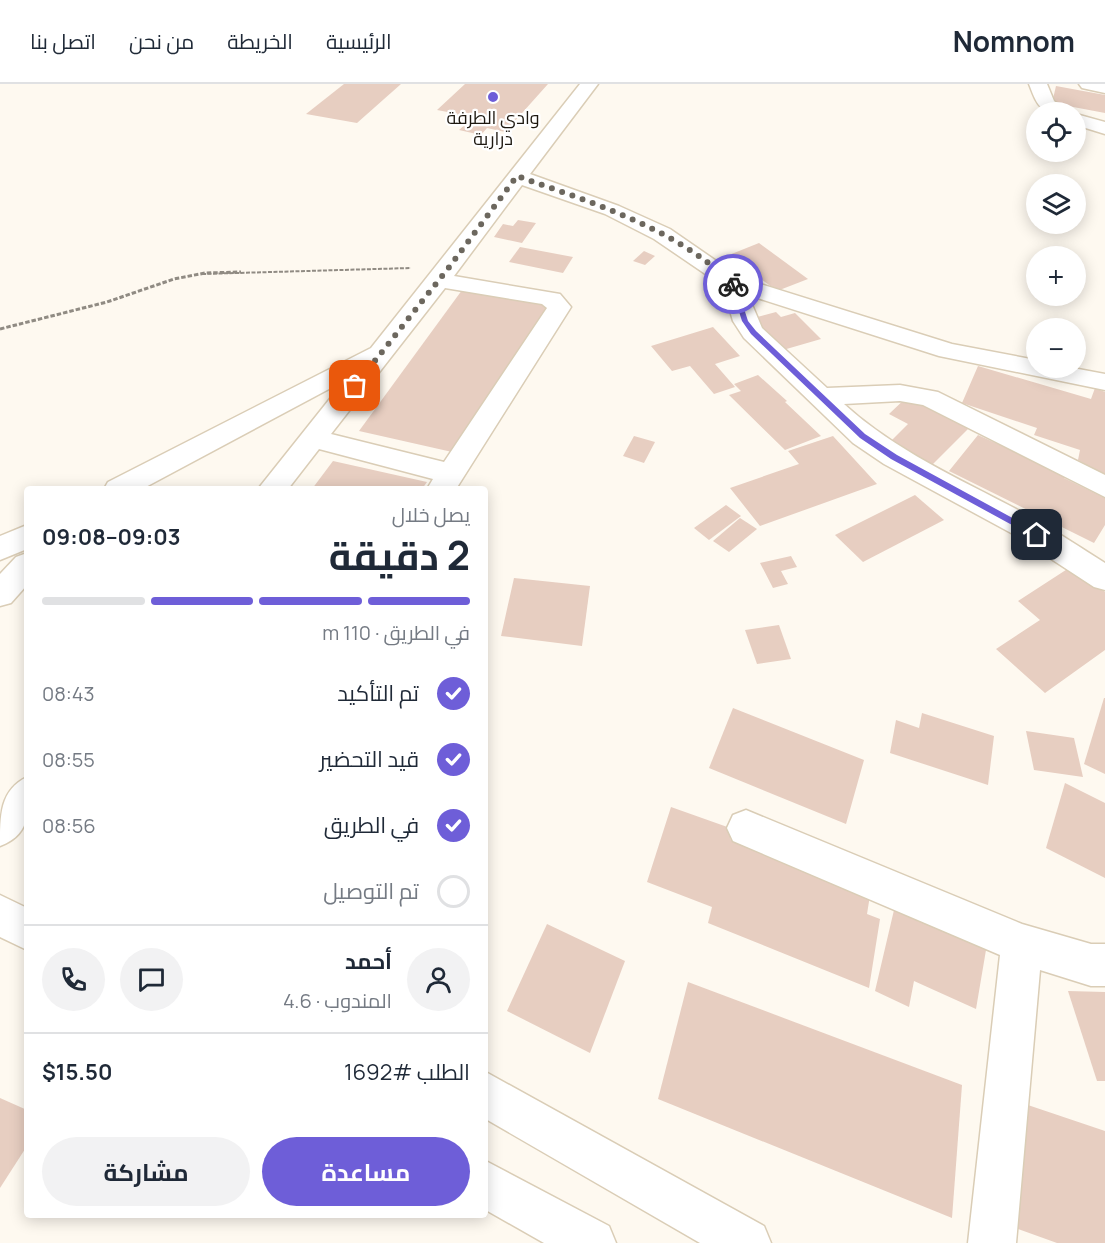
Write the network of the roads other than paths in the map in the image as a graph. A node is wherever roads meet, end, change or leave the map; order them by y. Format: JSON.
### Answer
{"nodes":[{"id":1,"x":590,"y":84,"type":"edge"},
{"id":2,"x":1038,"y":84,"type":"edge"},
{"id":3,"x":1088,"y":84,"type":"edge"},
{"id":4,"x":1105,"y":88,"type":"edge"},
{"id":5,"x":1045,"y":102,"type":"edge"},
{"id":6,"x":1086,"y":122,"type":"edge"},
{"id":7,"x":1105,"y":128,"type":"edge"},
{"id":8,"x":517,"y":176,"type":"junction"},
{"id":9,"x":445,"y":273,"type":"junction"},
{"id":10,"x":733,"y":283,"type":"junction"},
{"id":11,"x":383,"y":350,"type":"junction"},
{"id":12,"x":1105,"y":382,"type":"edge"},
{"id":13,"x":820,"y":397,"type":"junction"},
{"id":14,"x":312,"y":438,"type":"junction"},
{"id":15,"x":446,"y":482,"type":"edge"},
{"id":16,"x":124,"y":486,"type":"edge"},
{"id":17,"x":274,"y":486,"type":"edge"},
{"id":18,"x":1105,"y":487,"type":"edge"},
{"id":19,"x":24,"y":537,"type":"edge"},
{"id":20,"x":0,"y":549,"type":"edge"},
{"id":21,"x":24,"y":568,"type":"edge"},
{"id":22,"x":1105,"y":578,"type":"edge"},
{"id":23,"x":0,"y":594,"type":"edge"},
{"id":24,"x":24,"y":798,"type":"edge"},
{"id":25,"x":0,"y":828,"type":"edge"},
{"id":26,"x":746,"y":828,"type":"dead end"},
{"id":27,"x":0,"y":915,"type":"edge"},
{"id":28,"x":24,"y":928,"type":"edge"},
{"id":29,"x":1022,"y":944,"type":"junction"},
{"id":30,"x":1105,"y":965,"type":"edge"},
{"id":31,"x":488,"y":1095,"type":"edge"},
{"id":32,"x":488,"y":1185,"type":"edge"},
{"id":33,"x":592,"y":1243,"type":"edge"},
{"id":34,"x":747,"y":1243,"type":"edge"},
{"id":35,"x":992,"y":1243,"type":"edge"}],
"edges":[{"from":1,"to":8,"type":"street"},
{"from":2,"to":5,"type":"street"},
{"from":3,"to":4,"type":"street"},
{"from":6,"to":7,"type":"street"},
{"from":8,"to":9,"type":"street"},
{"from":8,"to":10,"type":"street"},
{"from":9,"to":11,"type":"street"},
{"from":9,"to":15,"type":"street"},
{"from":10,"to":12,"type":"street"},
{"from":10,"to":13,"type":"street"},
{"from":11,"to":14,"type":"street"},
{"from":11,"to":16,"type":"street"},
{"from":13,"to":18,"type":"street"},
{"from":13,"to":22,"type":"street"},
{"from":14,"to":15,"type":"street"},
{"from":14,"to":17,"type":"street"},
{"from":19,"to":20,"type":"street"},
{"from":21,"to":23,"type":"street"},
{"from":24,"to":25,"type":"street"},
{"from":26,"to":29,"type":"street"},
{"from":27,"to":28,"type":"street"},
{"from":29,"to":30,"type":"street"},
{"from":29,"to":35,"type":"street"},
{"from":31,"to":34,"type":"street"},
{"from":32,"to":33,"type":"street"}]}
